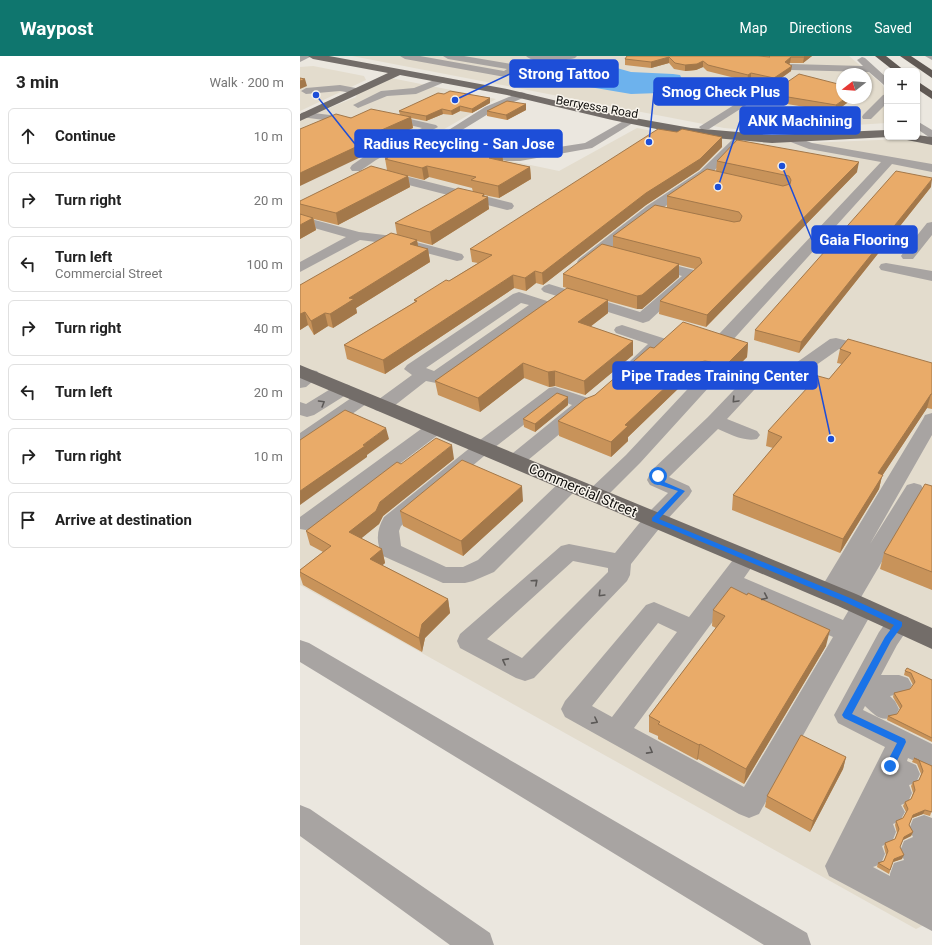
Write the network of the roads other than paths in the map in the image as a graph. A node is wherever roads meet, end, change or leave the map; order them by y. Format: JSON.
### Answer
{"nodes":[{"id":1,"x":307,"y":56,"type":"edge"},
{"id":2,"x":313,"y":56,"type":"edge"},
{"id":3,"x":405,"y":56,"type":"edge"},
{"id":4,"x":439,"y":56,"type":"edge"},
{"id":5,"x":448,"y":56,"type":"edge"},
{"id":6,"x":531,"y":56,"type":"edge"},
{"id":7,"x":572,"y":56,"type":"edge"},
{"id":8,"x":857,"y":56,"type":"edge"},
{"id":9,"x":880,"y":56,"type":"edge"},
{"id":10,"x":905,"y":56,"type":"edge"},
{"id":11,"x":300,"y":59,"type":"edge"},
{"id":12,"x":428,"y":60,"type":"junction"},
{"id":13,"x":790,"y":66,"type":"edge"},
{"id":14,"x":845,"y":68,"type":"edge"},
{"id":15,"x":871,"y":68,"type":"edge"},
{"id":16,"x":896,"y":68,"type":"edge"},
{"id":17,"x":872,"y":69,"type":"edge"},
{"id":18,"x":400,"y":72,"type":"junction"},
{"id":19,"x":932,"y":75,"type":"edge"},
{"id":20,"x":334,"y":78,"type":"dead end"},
{"id":21,"x":440,"y":79,"type":"junction"},
{"id":22,"x":884,"y":80,"type":"edge"},
{"id":23,"x":920,"y":86,"type":"edge"},
{"id":24,"x":331,"y":88,"type":"junction"},
{"id":25,"x":362,"y":88,"type":"junction"},
{"id":26,"x":761,"y":91,"type":"dead end"},
{"id":27,"x":302,"y":92,"type":"edge"},
{"id":28,"x":873,"y":94,"type":"dead end"},
{"id":29,"x":521,"y":95,"type":"junction"},
{"id":30,"x":932,"y":96,"type":"edge"},
{"id":31,"x":358,"y":105,"type":"dead end"},
{"id":32,"x":867,"y":116,"type":"dead end"},
{"id":33,"x":303,"y":117,"type":"edge"},
{"id":34,"x":631,"y":121,"type":"junction"},
{"id":35,"x":705,"y":127,"type":"junction"},
{"id":36,"x":884,"y":128,"type":"edge"},
{"id":37,"x":884,"y":134,"type":"edge"},
{"id":38,"x":853,"y":136,"type":"junction"},
{"id":39,"x":792,"y":138,"type":"junction"},
{"id":40,"x":737,"y":141,"type":"junction"},
{"id":41,"x":762,"y":150,"type":"edge"},
{"id":42,"x":891,"y":167,"type":"junction"},
{"id":43,"x":932,"y":168,"type":"edge"},
{"id":44,"x":704,"y":174,"type":"junction"},
{"id":45,"x":718,"y":177,"type":"edge"},
{"id":46,"x":507,"y":206,"type":"dead end"},
{"id":47,"x":652,"y":209,"type":"junction"},
{"id":48,"x":667,"y":213,"type":"edge"},
{"id":49,"x":300,"y":220,"type":"edge"},
{"id":50,"x":932,"y":226,"type":"edge"},
{"id":51,"x":358,"y":236,"type":"junction"},
{"id":52,"x":600,"y":250,"type":"junction"},
{"id":53,"x":616,"y":254,"type":"edge"},
{"id":54,"x":908,"y":256,"type":"dead end"},
{"id":55,"x":457,"y":258,"type":"dead end"},
{"id":56,"x":639,"y":260,"type":"edge"},
{"id":57,"x":886,"y":267,"type":"dead end"},
{"id":58,"x":300,"y":268,"type":"edge"},
{"id":59,"x":932,"y":276,"type":"edge"},
{"id":60,"x":622,"y":330,"type":"dead end"},
{"id":61,"x":725,"y":338,"type":"edge"},
{"id":62,"x":886,"y":356,"type":"edge"},
{"id":63,"x":424,"y":374,"type":"junction"},
{"id":64,"x":624,"y":374,"type":"edge"},
{"id":65,"x":304,"y":376,"type":"edge"},
{"id":66,"x":704,"y":382,"type":"dead end"},
{"id":67,"x":343,"y":389,"type":"junction"},
{"id":68,"x":363,"y":398,"type":"junction"},
{"id":69,"x":382,"y":406,"type":"junction"},
{"id":70,"x":300,"y":408,"type":"edge"},
{"id":71,"x":932,"y":419,"type":"edge"},
{"id":72,"x":715,"y":421,"type":"junction"},
{"id":73,"x":435,"y":428,"type":"junction"},
{"id":74,"x":750,"y":435,"type":"dead end"},
{"id":75,"x":300,"y":442,"type":"edge"},
{"id":76,"x":483,"y":447,"type":"junction"},
{"id":77,"x":515,"y":461,"type":"junction"},
{"id":78,"x":570,"y":484,"type":"junction"},
{"id":79,"x":914,"y":490,"type":"dead end"},
{"id":80,"x":596,"y":495,"type":"junction"},
{"id":81,"x":654,"y":520,"type":"junction"},
{"id":82,"x":306,"y":523,"type":"dead end"},
{"id":83,"x":747,"y":558,"type":"junction"},
{"id":84,"x":620,"y":562,"type":"junction"},
{"id":85,"x":729,"y":581,"type":"junction"},
{"id":86,"x":847,"y":600,"type":"junction"},
{"id":87,"x":899,"y":624,"type":"junction"},
{"id":88,"x":693,"y":629,"type":"junction"},
{"id":89,"x":848,"y":633,"type":"junction"},
{"id":90,"x":932,"y":638,"type":"edge"},
{"id":91,"x":300,"y":650,"type":"edge"},
{"id":92,"x":899,"y":684,"type":"dead end"},
{"id":93,"x":864,"y":687,"type":"junction"},
{"id":94,"x":886,"y":709,"type":"dead end"},
{"id":95,"x":616,"y":732,"type":"junction"},
{"id":96,"x":902,"y":742,"type":"junction"},
{"id":97,"x":932,"y":757,"type":"edge"},
{"id":98,"x":300,"y":819,"type":"edge"},
{"id":99,"x":925,"y":871,"type":"edge"},
{"id":100,"x":478,"y":945,"type":"edge"},
{"id":101,"x":795,"y":945,"type":"edge"}],
"edges":[{"from":1,"to":11,"type":"street"},
{"from":2,"to":18,"type":"main road","name":"Berryessa Road"},
{"from":3,"to":12,"type":"street"},
{"from":4,"to":12,"type":"street"},
{"from":5,"to":12,"type":"street"},
{"from":6,"to":7,"type":"street"},
{"from":8,"to":15,"type":"street"},
{"from":9,"to":16,"type":"highway"},
{"from":10,"to":19,"type":"highway"},
{"from":12,"to":18,"type":"street"},
{"from":13,"to":14,"type":"street"},
{"from":17,"to":22,"type":"street"},
{"from":18,"to":21,"type":"main road","name":"Berryessa Road"},
{"from":18,"to":25,"type":"main road"},
{"from":20,"to":24,"type":"street"},
{"from":21,"to":25,"type":"main road"},
{"from":21,"to":29,"type":"main road","name":"Berryessa Road"},
{"from":21,"to":31,"type":"street"},
{"from":23,"to":30,"type":"highway"},
{"from":24,"to":25,"type":"street"},
{"from":24,"to":27,"type":"street"},
{"from":25,"to":33,"type":"main road"},
{"from":26,"to":35,"type":"street"},
{"from":28,"to":32,"type":"street"},
{"from":29,"to":34,"type":"main road","name":"Berryessa Road"},
{"from":29,"to":34,"type":"street"},
{"from":29,"to":35,"type":"main road","name":"Berryessa Road"},
{"from":33,"to":46,"type":"street"},
{"from":34,"to":40,"type":"main road","name":"Berryessa Road"},
{"from":35,"to":36,"type":"main road","name":"Berryessa Road"},
{"from":37,"to":38,"type":"main road","name":"Berryessa Road"},
{"from":38,"to":39,"type":"main road","name":"Berryessa Road"},
{"from":38,"to":42,"type":"street"},
{"from":39,"to":40,"type":"main road","name":"Berryessa Road"},
{"from":39,"to":42,"type":"street","name":"Berryessa Road"},
{"from":40,"to":41,"type":"street"},
{"from":40,"to":44,"type":"street"},
{"from":42,"to":43,"type":"street"},
{"from":42,"to":61,"type":"street"},
{"from":44,"to":45,"type":"street"},
{"from":44,"to":47,"type":"street"},
{"from":47,"to":48,"type":"street"},
{"from":47,"to":52,"type":"street"},
{"from":49,"to":51,"type":"street"},
{"from":50,"to":54,"type":"street"},
{"from":51,"to":55,"type":"street"},
{"from":51,"to":58,"type":"street"},
{"from":52,"to":53,"type":"street"},
{"from":52,"to":56,"type":"street"},
{"from":57,"to":59,"type":"street"},
{"from":60,"to":64,"type":"street"},
{"from":62,"to":72,"type":"street","one_way":true},
{"from":63,"to":63,"type":"street"},
{"from":63,"to":69,"type":"street"},
{"from":65,"to":67,"type":"main road","name":"Commercial Street"},
{"from":66,"to":80,"type":"street"},
{"from":67,"to":68,"type":"main road","name":"Commercial Street"},
{"from":70,"to":67,"type":"street","one_way":true},
{"from":68,"to":69,"type":"main road","name":"Commercial Street"},
{"from":68,"to":75,"type":"street"},
{"from":69,"to":73,"type":"main road","name":"Commercial Street"},
{"from":71,"to":86,"type":"street"},
{"from":72,"to":74,"type":"street"},
{"from":72,"to":81,"type":"street"},
{"from":73,"to":76,"type":"main road","name":"Commercial Street"},
{"from":73,"to":82,"type":"street"},
{"from":76,"to":77,"type":"main road","name":"Commercial Street"},
{"from":76,"to":77,"type":"street"},
{"from":76,"to":78,"type":"street"},
{"from":77,"to":78,"type":"main road","name":"Commercial Street"},
{"from":78,"to":80,"type":"main road","name":"Commercial Street"},
{"from":79,"to":86,"type":"street"},
{"from":80,"to":81,"type":"main road","name":"Commercial Street"},
{"from":81,"to":83,"type":"main road","name":"Commercial Street"},
{"from":81,"to":84,"type":"street"},
{"from":83,"to":85,"type":"street"},
{"from":83,"to":86,"type":"main road","name":"Commercial Street"},
{"from":84,"to":84,"type":"street","one_way":true},
{"from":85,"to":88,"type":"street"},
{"from":85,"to":89,"type":"street","one_way":true},
{"from":86,"to":87,"type":"main road","name":"Commercial Street"},
{"from":86,"to":89,"type":"street"},
{"from":87,"to":90,"type":"main road","name":"Commercial Street"},
{"from":87,"to":93,"type":"street"},
{"from":88,"to":95,"type":"street"},
{"from":88,"to":95,"type":"street","one_way":true},
{"from":95,"to":89,"type":"street","one_way":true},
{"from":91,"to":101,"type":"street"},
{"from":92,"to":93,"type":"street"},
{"from":93,"to":94,"type":"street"},
{"from":93,"to":96,"type":"street"},
{"from":96,"to":97,"type":"street"},
{"from":96,"to":99,"type":"street"},
{"from":98,"to":100,"type":"street"}]}
